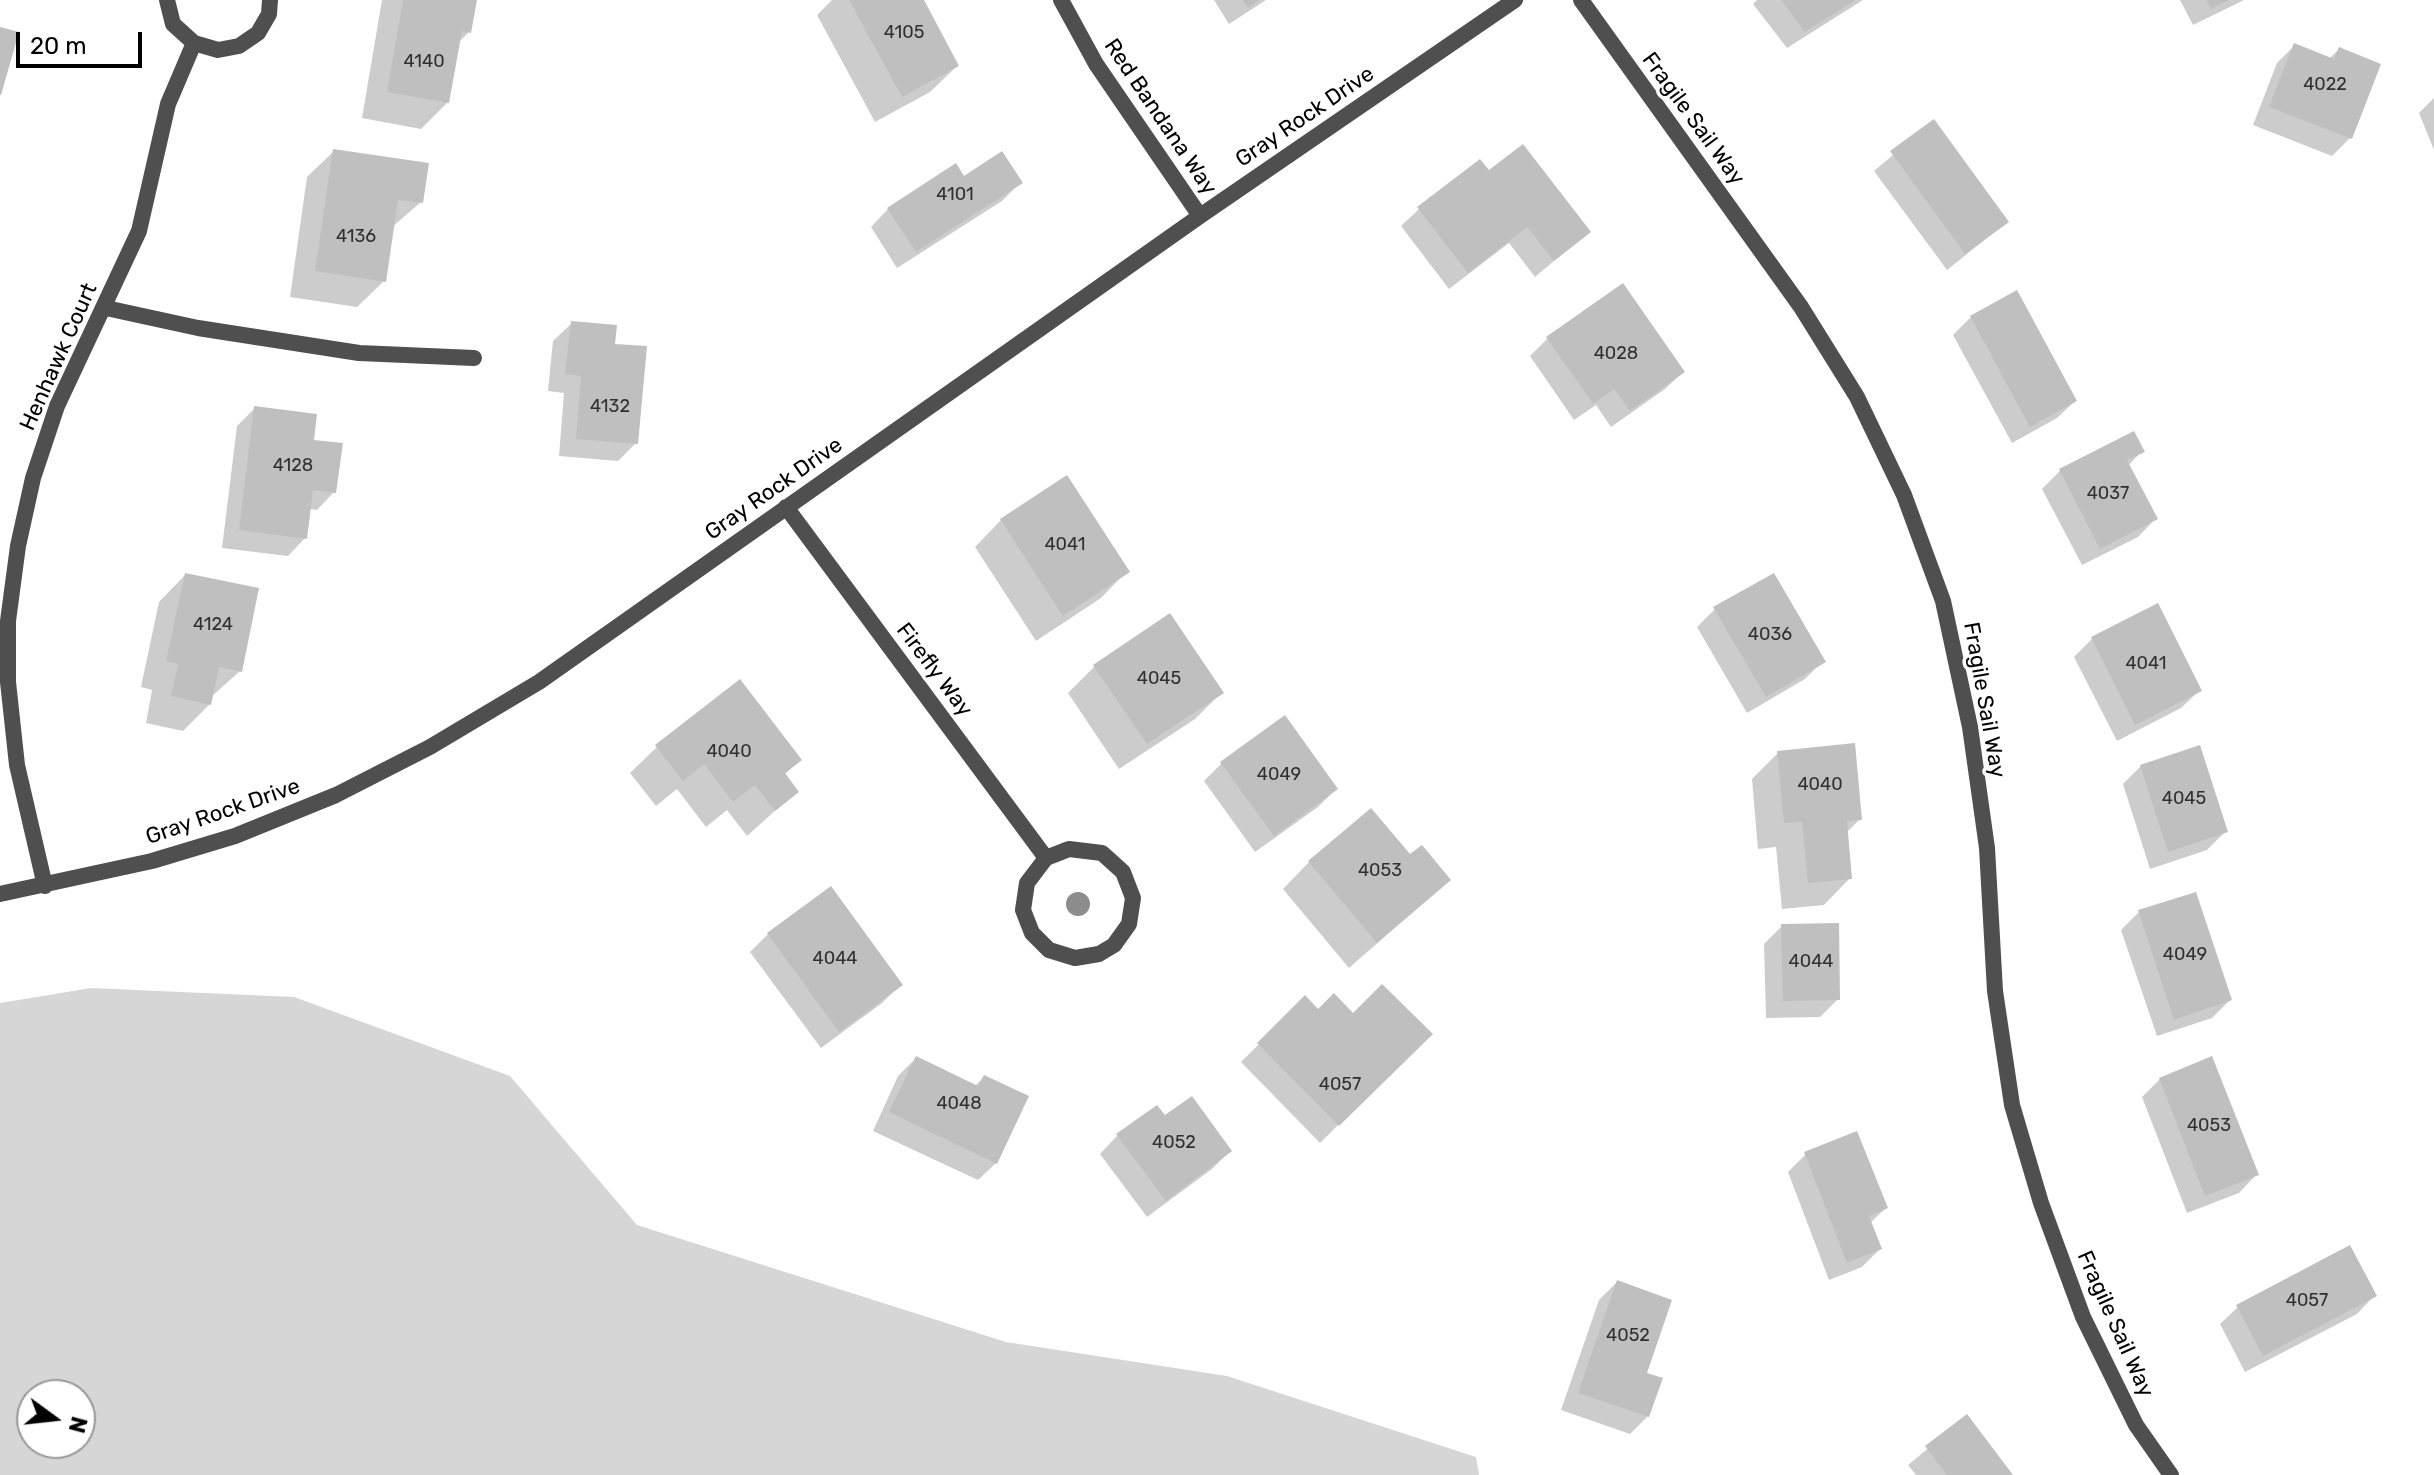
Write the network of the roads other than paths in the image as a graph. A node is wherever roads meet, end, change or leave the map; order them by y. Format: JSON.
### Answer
{"nodes":[{"id":1,"x":167,"y":0,"type":"edge"},
{"id":2,"x":270,"y":0,"type":"edge"},
{"id":3,"x":1061,"y":0,"type":"edge"},
{"id":4,"x":1515,"y":0,"type":"edge"},
{"id":5,"x":1581,"y":0,"type":"edge"},
{"id":6,"x":194,"y":43,"type":"junction"},
{"id":7,"x":1200,"y":216,"type":"junction"},
{"id":8,"x":106,"y":308,"type":"junction"},
{"id":9,"x":474,"y":358,"type":"dead end"},
{"id":10,"x":786,"y":507,"type":"junction"},
{"id":11,"x":1046,"y":858,"type":"junction"},
{"id":12,"x":45,"y":886,"type":"junction"},
{"id":13,"x":0,"y":894,"type":"edge"},
{"id":14,"x":2171,"y":1475,"type":"edge"}],
"edges":[{"from":1,"to":6,"type":"street"},
{"from":2,"to":6,"type":"street"},
{"from":3,"to":7,"type":"street","name":"Red Bandana Way"},
{"from":4,"to":7,"type":"street","name":"Gray Rock Drive"},
{"from":5,"to":14,"type":"street","name":"Fragile Sail Way"},
{"from":6,"to":8,"type":"street","name":"Henhawk Court"},
{"from":7,"to":10,"type":"street","name":"Gray Rock Drive"},
{"from":8,"to":9,"type":"street"},
{"from":8,"to":12,"type":"street","name":"Henhawk Court"},
{"from":10,"to":11,"type":"street","name":"Firefly Way"},
{"from":10,"to":12,"type":"street","name":"Gray Rock Drive"},
{"from":11,"to":11,"type":"street"},
{"from":12,"to":13,"type":"street","name":"Gray Rock Drive"}]}
